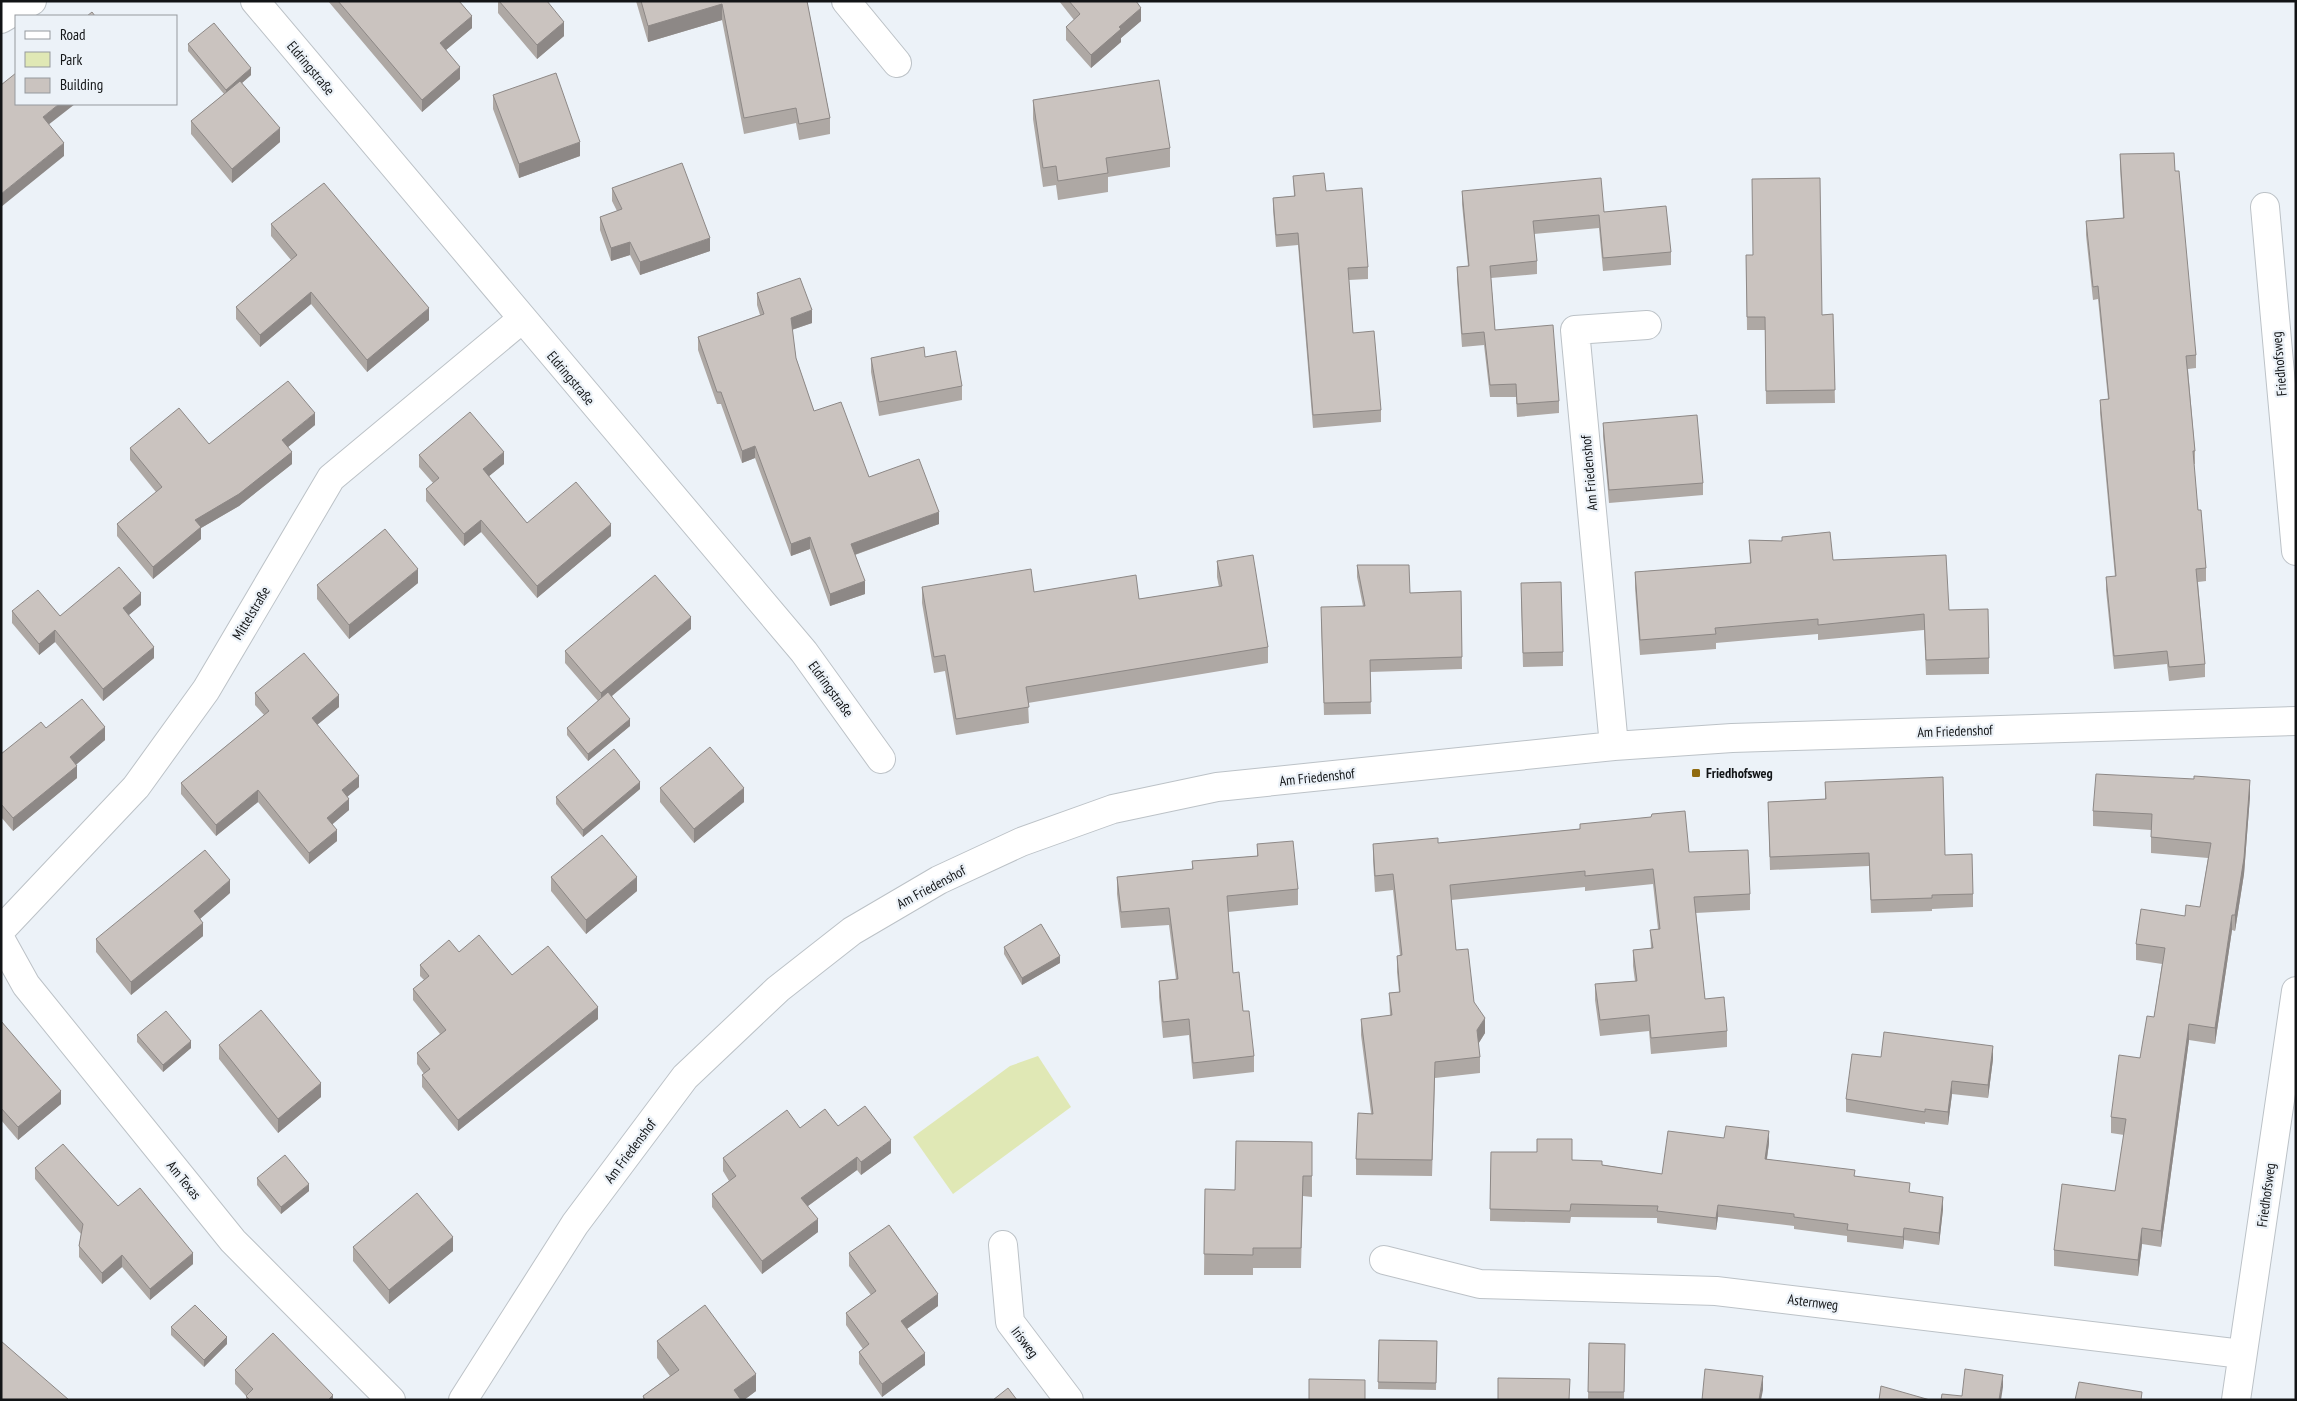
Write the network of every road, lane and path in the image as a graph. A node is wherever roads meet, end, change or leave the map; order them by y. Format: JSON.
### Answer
{"nodes":[{"id":1,"x":32,"y":1,"type":"edge"},
{"id":2,"x":255,"y":1,"type":"edge"},
{"id":3,"x":846,"y":1,"type":"edge"},
{"id":4,"x":1,"y":19,"type":"edge"},
{"id":5,"x":897,"y":63,"type":"dead end"},
{"id":6,"x":2265,"y":207,"type":"dead end"},
{"id":7,"x":522,"y":319,"type":"junction"},
{"id":8,"x":1647,"y":325,"type":"dead end"},
{"id":9,"x":2296,"y":551,"type":"edge"},
{"id":10,"x":2296,"y":721,"type":"edge"},
{"id":11,"x":1614,"y":746,"type":"junction"},
{"id":12,"x":881,"y":760,"type":"dead end"},
{"id":13,"x":1,"y":930,"type":"edge"},
{"id":14,"x":1,"y":940,"type":"edge"},
{"id":15,"x":2296,"y":991,"type":"edge"},
{"id":16,"x":1003,"y":1245,"type":"dead end"},
{"id":17,"x":1384,"y":1260,"type":"dead end"},
{"id":18,"x":2242,"y":1354,"type":"junction"},
{"id":19,"x":391,"y":1400,"type":"edge"},
{"id":20,"x":463,"y":1400,"type":"edge"},
{"id":21,"x":1069,"y":1400,"type":"edge"},
{"id":22,"x":2236,"y":1400,"type":"edge"}],
"edges":[{"from":1,"to":4,"type":"street"},
{"from":2,"to":7,"type":"street","name":"Eldringstraße"},
{"from":3,"to":5,"type":"street"},
{"from":6,"to":9,"type":"street","name":"Friedhofsweg"},
{"from":7,"to":12,"type":"street","name":"Eldringstraße"},
{"from":7,"to":13,"type":"street","name":"Mittelstraße"},
{"from":8,"to":11,"type":"street","name":"Am Friedenshof"},
{"from":10,"to":11,"type":"street","name":"Am Friedenshof"},
{"from":11,"to":20,"type":"street","name":"Am Friedenshof"},
{"from":14,"to":19,"type":"street","name":"Am Texas"},
{"from":15,"to":18,"type":"street","name":"Friedhofsweg"},
{"from":16,"to":21,"type":"street","name":"Irisweg"},
{"from":17,"to":18,"type":"street","name":"Asternweg"},
{"from":18,"to":22,"type":"street","name":"Friedhofsweg"}]}
